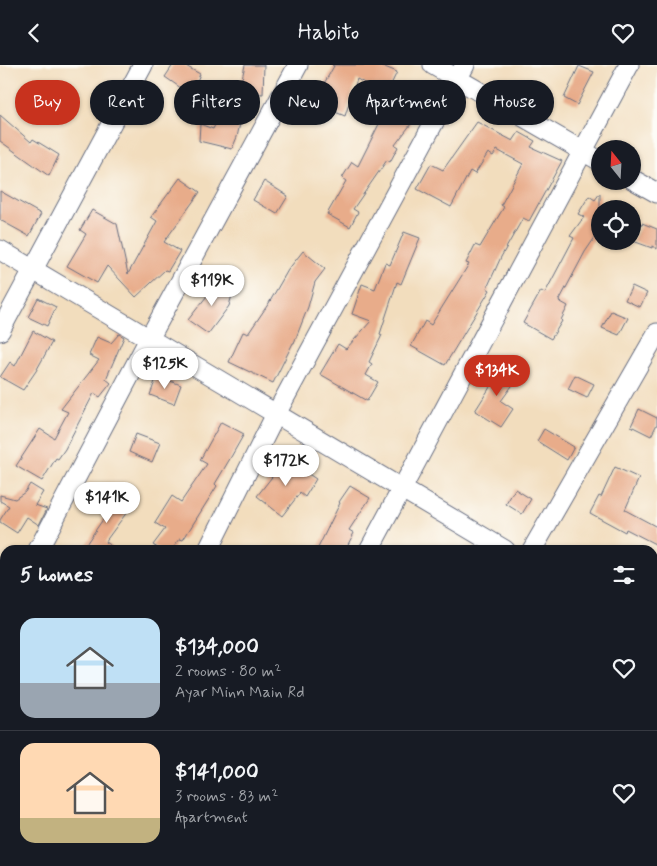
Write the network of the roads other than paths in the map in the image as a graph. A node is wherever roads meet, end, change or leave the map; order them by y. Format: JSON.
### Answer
{"nodes":[{"id":1,"x":143,"y":65,"type":"edge"},
{"id":2,"x":298,"y":65,"type":"edge"},
{"id":3,"x":433,"y":65,"type":"edge"},
{"id":4,"x":629,"y":65,"type":"edge"},
{"id":5,"x":461,"y":72,"type":"edge"},
{"id":6,"x":583,"y":151,"type":"junction"},
{"id":7,"x":591,"y":156,"type":"edge"},
{"id":8,"x":641,"y":184,"type":"edge"},
{"id":9,"x":657,"y":193,"type":"edge"},
{"id":10,"x":0,"y":250,"type":"edge"},
{"id":11,"x":33,"y":269,"type":"junction"},
{"id":12,"x":0,"y":331,"type":"edge"},
{"id":13,"x":657,"y":333,"type":"edge"},
{"id":14,"x":150,"y":339,"type":"junction"},
{"id":15,"x":276,"y":414,"type":"junction"},
{"id":16,"x":401,"y":488,"type":"junction"},
{"id":17,"x":41,"y":545,"type":"edge"},
{"id":18,"x":210,"y":545,"type":"edge"},
{"id":19,"x":371,"y":545,"type":"edge"},
{"id":20,"x":497,"y":545,"type":"edge"},
{"id":21,"x":535,"y":545,"type":"edge"}],
"edges":[{"from":1,"to":11,"type":"street"},
{"from":2,"to":14,"type":"street"},
{"from":3,"to":5,"type":"street"},
{"from":4,"to":6,"type":"street"},
{"from":5,"to":6,"type":"street"},
{"from":5,"to":15,"type":"street"},
{"from":6,"to":7,"type":"street"},
{"from":6,"to":16,"type":"street"},
{"from":8,"to":9,"type":"street"},
{"from":10,"to":11,"type":"street"},
{"from":11,"to":12,"type":"street"},
{"from":11,"to":14,"type":"street"},
{"from":13,"to":21,"type":"street"},
{"from":14,"to":15,"type":"street"},
{"from":14,"to":17,"type":"street"},
{"from":15,"to":16,"type":"street"},
{"from":15,"to":18,"type":"street"},
{"from":16,"to":19,"type":"street"},
{"from":16,"to":20,"type":"street"}]}
